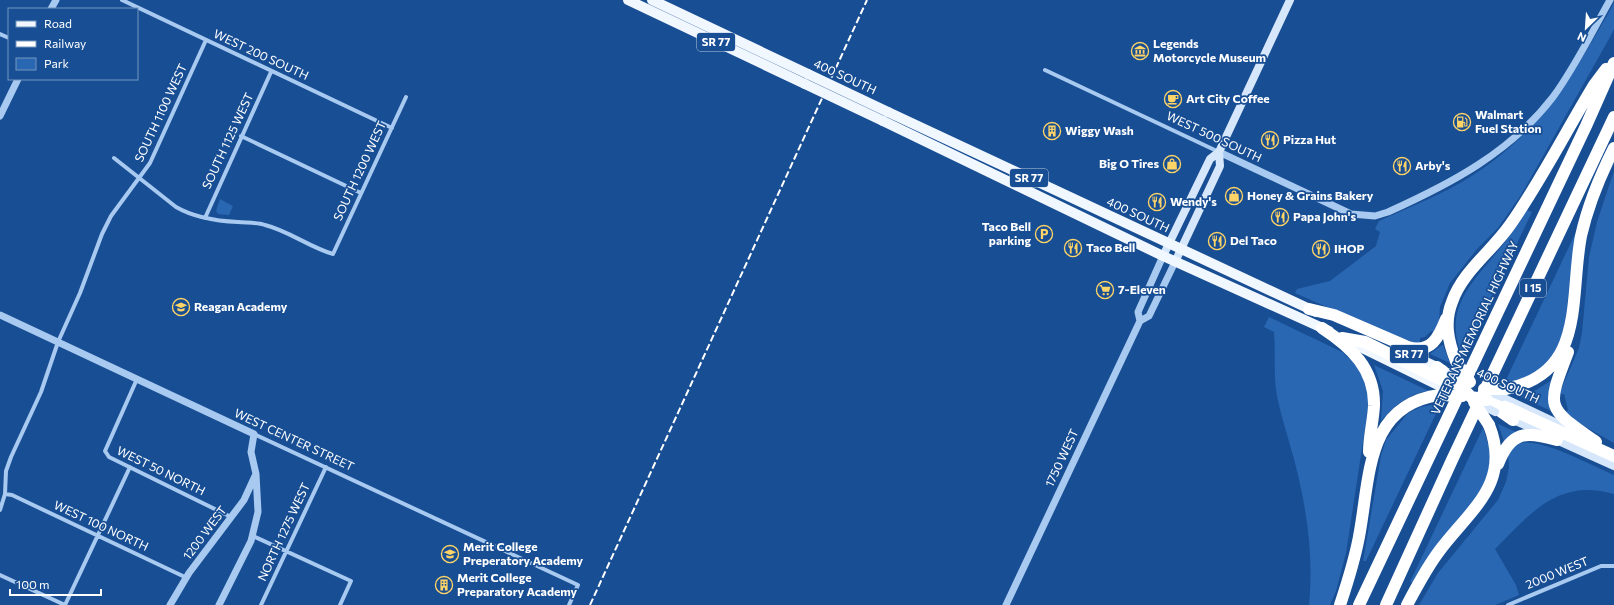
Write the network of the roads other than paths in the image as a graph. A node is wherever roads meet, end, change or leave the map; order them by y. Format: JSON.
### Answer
{"nodes":[{"id":1,"x":122,"y":0,"type":"edge"},
{"id":2,"x":628,"y":0,"type":"edge"},
{"id":3,"x":652,"y":0,"type":"edge"},
{"id":4,"x":1290,"y":0,"type":"edge"},
{"id":5,"x":1610,"y":0,"type":"edge"},
{"id":6,"x":206,"y":40,"type":"junction"},
{"id":7,"x":1614,"y":59,"type":"edge"},
{"id":8,"x":1614,"y":63,"type":"edge"},
{"id":9,"x":1045,"y":70,"type":"dead end"},
{"id":10,"x":271,"y":72,"type":"junction"},
{"id":11,"x":806,"y":79,"type":"junction"},
{"id":12,"x":18,"y":80,"type":"edge"},
{"id":13,"x":406,"y":97,"type":"dead end"},
{"id":14,"x":0,"y":116,"type":"edge"},
{"id":15,"x":886,"y":116,"type":"junction"},
{"id":16,"x":1614,"y":116,"type":"edge"},
{"id":17,"x":392,"y":128,"type":"junction"},
{"id":18,"x":241,"y":136,"type":"junction"},
{"id":19,"x":1614,"y":148,"type":"edge"},
{"id":20,"x":1219,"y":152,"type":"junction"},
{"id":21,"x":114,"y":158,"type":"dead end"},
{"id":22,"x":139,"y":178,"type":"junction"},
{"id":23,"x":361,"y":193,"type":"junction"},
{"id":24,"x":205,"y":218,"type":"junction"},
{"id":25,"x":1169,"y":244,"type":"junction"},
{"id":26,"x":1182,"y":249,"type":"junction"},
{"id":27,"x":1163,"y":256,"type":"junction"},
{"id":28,"x":1175,"y":262,"type":"junction"},
{"id":29,"x":1575,"y":281,"type":"junction"},
{"id":30,"x":1450,"y":308,"type":"junction"},
{"id":31,"x":1310,"y":309,"type":"junction"},
{"id":32,"x":0,"y":315,"type":"edge"},
{"id":33,"x":1140,"y":321,"type":"junction"},
{"id":34,"x":1322,"y":328,"type":"junction"},
{"id":35,"x":1342,"y":338,"type":"joint"},
{"id":36,"x":58,"y":342,"type":"junction"},
{"id":37,"x":1437,"y":367,"type":"joint"},
{"id":38,"x":137,"y":379,"type":"junction"},
{"id":39,"x":1446,"y":383,"type":"junction"},
{"id":40,"x":1473,"y":392,"type":"junction"},
{"id":41,"x":1500,"y":402,"type":"junction"},
{"id":42,"x":1513,"y":420,"type":"joint"},
{"id":43,"x":254,"y":434,"type":"junction"},
{"id":44,"x":1557,"y":440,"type":"junction"},
{"id":45,"x":1596,"y":442,"type":"junction"},
{"id":46,"x":1614,"y":451,"type":"edge"},
{"id":47,"x":1614,"y":456,"type":"edge"},
{"id":48,"x":1370,"y":465,"type":"junction"},
{"id":49,"x":1614,"y":466,"type":"edge"},
{"id":50,"x":130,"y":467,"type":"junction"},
{"id":51,"x":326,"y":467,"type":"junction"},
{"id":52,"x":1494,"y":473,"type":"junction"},
{"id":53,"x":256,"y":474,"type":"junction"},
{"id":54,"x":5,"y":494,"type":"junction"},
{"id":55,"x":0,"y":510,"type":"edge"},
{"id":56,"x":232,"y":517,"type":"junction"},
{"id":57,"x":97,"y":535,"type":"junction"},
{"id":58,"x":253,"y":536,"type":"junction"},
{"id":59,"x":286,"y":551,"type":"junction"},
{"id":60,"x":1614,"y":566,"type":"edge"},
{"id":61,"x":0,"y":575,"type":"edge"},
{"id":62,"x":187,"y":578,"type":"junction"},
{"id":63,"x":65,"y":605,"type":"edge"},
{"id":64,"x":170,"y":605,"type":"edge"},
{"id":65,"x":219,"y":605,"type":"edge"},
{"id":66,"x":261,"y":605,"type":"edge"},
{"id":67,"x":340,"y":605,"type":"edge"},
{"id":68,"x":569,"y":605,"type":"edge"},
{"id":69,"x":1006,"y":605,"type":"edge"},
{"id":70,"x":1340,"y":605,"type":"edge"},
{"id":71,"x":1359,"y":605,"type":"edge"},
{"id":72,"x":1386,"y":605,"type":"edge"},
{"id":73,"x":1407,"y":605,"type":"edge"},
{"id":74,"x":1508,"y":605,"type":"edge"}],
"edges":[{"from":1,"to":6,"type":"street","name":"WEST 200 SOUTH"},
{"from":2,"to":11,"type":"main road","name":"400 SOUTH","number":"SR 77"},
{"from":3,"to":11,"type":"main road","name":"400 SOUTH","number":"SR 77"},
{"from":4,"to":20,"type":"main road"},
{"from":5,"to":20,"type":"street","name":"WEST 500 SOUTH"},
{"from":6,"to":10,"type":"street","name":"WEST 200 SOUTH"},
{"from":6,"to":22,"type":"street","name":"SOUTH 1100 WEST"},
{"from":7,"to":30,"type":"highway"},
{"from":8,"to":71,"type":"highway","name":"VETERANS MEMORIAL HIGHWAY","number":"I 15"},
{"from":9,"to":20,"type":"street","name":"WEST 500 SOUTH"},
{"from":10,"to":17,"type":"street","name":"WEST 200 SOUTH"},
{"from":10,"to":18,"type":"street","name":"SOUTH 1125 WEST"},
{"from":11,"to":15,"type":"main road","name":"400 SOUTH","number":"SR 77","bridge":true},
{"from":12,"to":14,"type":"street"},
{"from":13,"to":17,"type":"street","name":"SOUTH 1200 WEST"},
{"from":15,"to":25,"type":"main road","name":"400 SOUTH","number":"SR 77"},
{"from":15,"to":27,"type":"main road","name":"400 SOUTH","number":"SR 77"},
{"from":16,"to":72,"type":"highway","number":"I 15"},
{"from":17,"to":23,"type":"street","name":"SOUTH 1200 WEST"},
{"from":18,"to":23,"type":"street"},
{"from":18,"to":24,"type":"street","name":"SOUTH 1125 WEST"},
{"from":19,"to":29,"type":"highway"},
{"from":20,"to":25,"type":"main road","name":"1750 WEST"},
{"from":20,"to":26,"type":"main road","name":"1750 WEST"},
{"from":21,"to":22,"type":"street"},
{"from":22,"to":24,"type":"street"},
{"from":22,"to":36,"type":"street","name":"SOUTH 1100 WEST"},
{"from":23,"to":24,"type":"street","name":"SOUTH 1200 WEST"},
{"from":25,"to":26,"type":"main road","name":"400 SOUTH","number":"SR 77"},
{"from":25,"to":27,"type":"main road","name":"1750 WEST"},
{"from":26,"to":28,"type":"main road","name":"1750 WEST"},
{"from":26,"to":31,"type":"main road","name":"400 SOUTH","number":"SR 77"},
{"from":27,"to":28,"type":"main road","number":"SR 77"},
{"from":27,"to":33,"type":"street","name":"1750 WEST"},
{"from":28,"to":33,"type":"street","name":"1750 WEST"},
{"from":28,"to":34,"type":"main road","number":"SR 77"},
{"from":29,"to":41,"type":"highway"},
{"from":29,"to":45,"type":"highway"},
{"from":30,"to":31,"type":"highway"},
{"from":30,"to":40,"type":"highway","bridge":true},
{"from":31,"to":37,"type":"main road","name":"400 SOUTH","number":"SR 77"},
{"from":32,"to":36,"type":"street","name":"WEST CENTER STREET"},
{"from":33,"to":69,"type":"street","name":"1750 WEST"},
{"from":34,"to":35,"type":"main road","number":"SR 77"},
{"from":34,"to":48,"type":"highway"},
{"from":35,"to":39,"type":"highway"},
{"from":36,"to":38,"type":"street","name":"WEST CENTER STREET"},
{"from":36,"to":54,"type":"street","name":"SOUTH 1100 WEST"},
{"from":37,"to":39,"type":"highway"},
{"from":38,"to":43,"type":"street","name":"WEST CENTER STREET"},
{"from":38,"to":50,"type":"street","name":"WEST 50 NORTH"},
{"from":39,"to":40,"type":"highway"},
{"from":39,"to":48,"type":"highway"},
{"from":40,"to":41,"type":"highway"},
{"from":40,"to":41,"type":"highway","bridge":true},
{"from":40,"to":52,"type":"highway","bridge":true},
{"from":41,"to":42,"type":"highway"},
{"from":41,"to":45,"type":"main road","name":"400 SOUTH"},
{"from":41,"to":47,"type":"highway"},
{"from":42,"to":44,"type":"main road"},
{"from":43,"to":51,"type":"street","name":"WEST CENTER STREET"},
{"from":43,"to":53,"type":"street"},
{"from":44,"to":49,"type":"main road"},
{"from":44,"to":52,"type":"highway"},
{"from":45,"to":46,"type":"main road","name":"400 SOUTH"},
{"from":48,"to":70,"type":"highway"},
{"from":50,"to":56,"type":"street","name":"WEST 50 NORTH"},
{"from":50,"to":57,"type":"street"},
{"from":51,"to":59,"type":"street","name":"NORTH 1275 WEST"},
{"from":51,"to":68,"type":"street","name":"WEST CENTER STREET"},
{"from":52,"to":73,"type":"highway"},
{"from":53,"to":56,"type":"street","name":"1200 WEST"},
{"from":53,"to":58,"type":"street"},
{"from":54,"to":55,"type":"street","name":"SOUTH 1100 WEST"},
{"from":54,"to":57,"type":"street","name":"WEST 100 NORTH"},
{"from":56,"to":62,"type":"street","name":"1200 WEST"},
{"from":57,"to":62,"type":"street","name":"WEST 100 NORTH"},
{"from":57,"to":63,"type":"street"},
{"from":58,"to":59,"type":"street"},
{"from":58,"to":65,"type":"street"},
{"from":59,"to":66,"type":"street","name":"NORTH 1275 WEST"},
{"from":59,"to":67,"type":"street"},
{"from":60,"to":74,"type":"street","name":"2000 WEST"},
{"from":61,"to":63,"type":"street"},
{"from":62,"to":64,"type":"street","name":"1200 WEST"}]}
